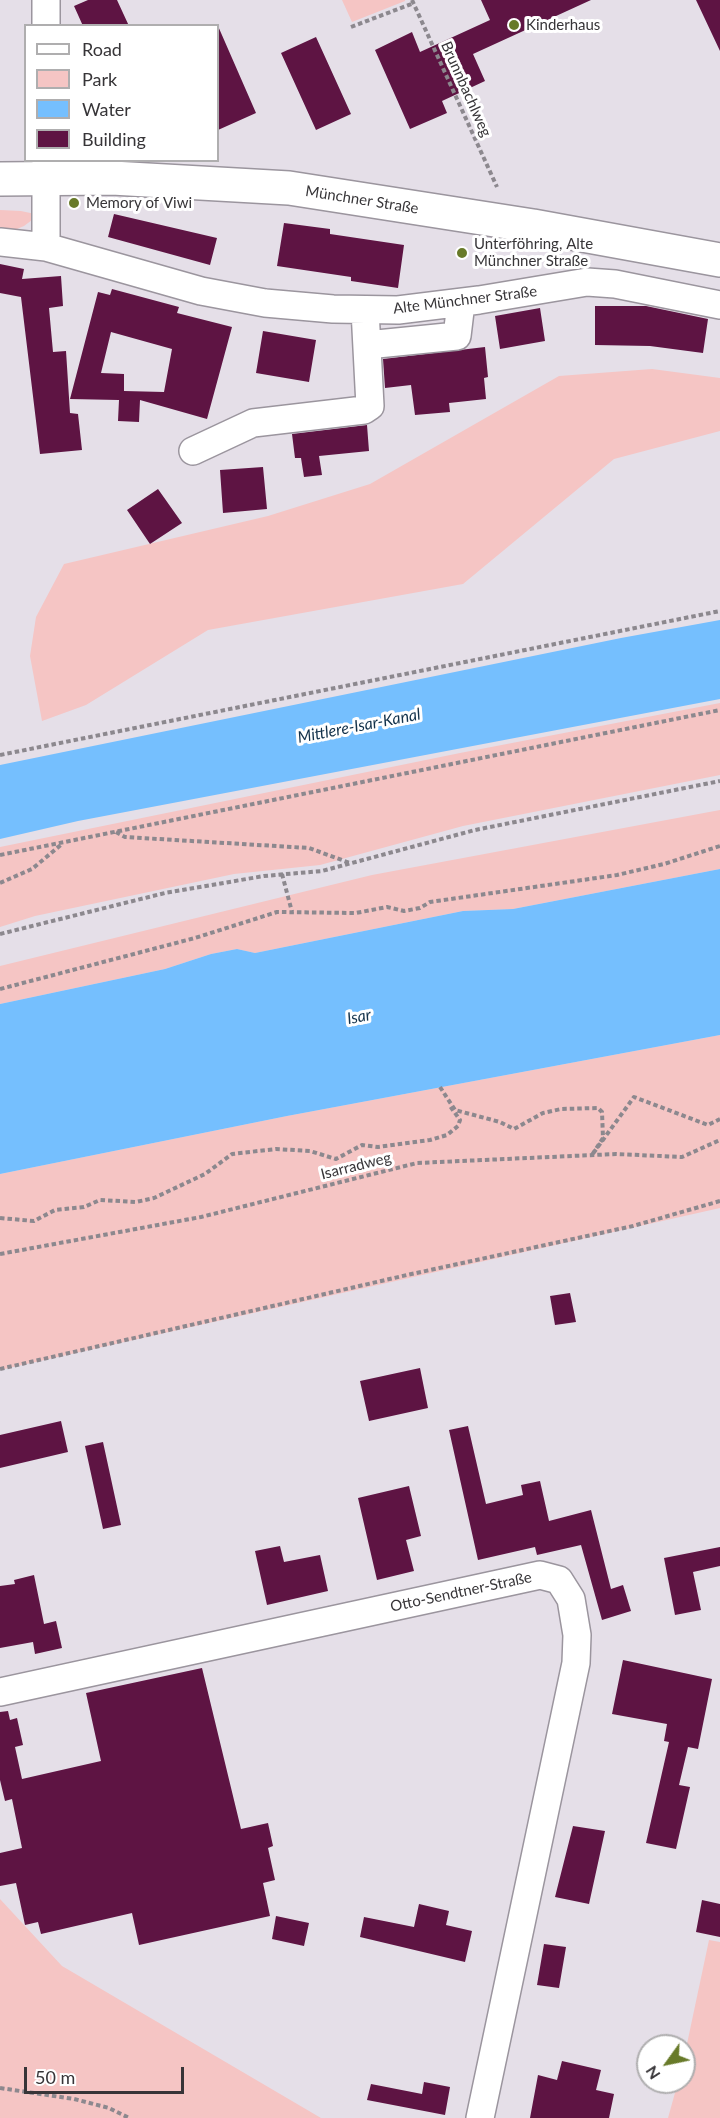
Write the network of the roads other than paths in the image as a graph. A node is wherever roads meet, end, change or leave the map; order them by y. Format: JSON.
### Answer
{"nodes":[{"id":1,"x":46,"y":0,"type":"edge"},
{"id":2,"x":46,"y":24,"type":"edge"},
{"id":3,"x":46,"y":170,"type":"edge"},
{"id":4,"x":0,"y":179,"type":"edge"},
{"id":5,"x":0,"y":242,"type":"edge"},
{"id":6,"x":46,"y":247,"type":"junction"},
{"id":7,"x":720,"y":260,"type":"edge"},
{"id":8,"x":461,"y":303,"type":"junction"},
{"id":9,"x":720,"y":305,"type":"edge"},
{"id":10,"x":365,"y":310,"type":"junction"},
{"id":11,"x":367,"y":345,"type":"junction"},
{"id":12,"x":193,"y":451,"type":"dead end"},
{"id":13,"x":0,"y":1692,"type":"edge"},
{"id":14,"x":480,"y":2118,"type":"edge"}],
"edges":[{"from":1,"to":2,"type":"street"},
{"from":3,"to":4,"type":"main road","name":"Münchner Straße"},
{"from":3,"to":6,"type":"street"},
{"from":3,"to":7,"type":"main road","name":"Münchner Straße"},
{"from":5,"to":6,"type":"street","name":"Alte Münchner Straße"},
{"from":6,"to":10,"type":"street","name":"Alte Münchner Straße"},
{"from":8,"to":9,"type":"street","name":"Alte Münchner Straße"},
{"from":8,"to":10,"type":"street","name":"Alte Münchner Straße"},
{"from":8,"to":11,"type":"street"},
{"from":10,"to":11,"type":"street"},
{"from":11,"to":12,"type":"street"},
{"from":13,"to":14,"type":"street","name":"Otto-Sendtner-Straße"}]}
